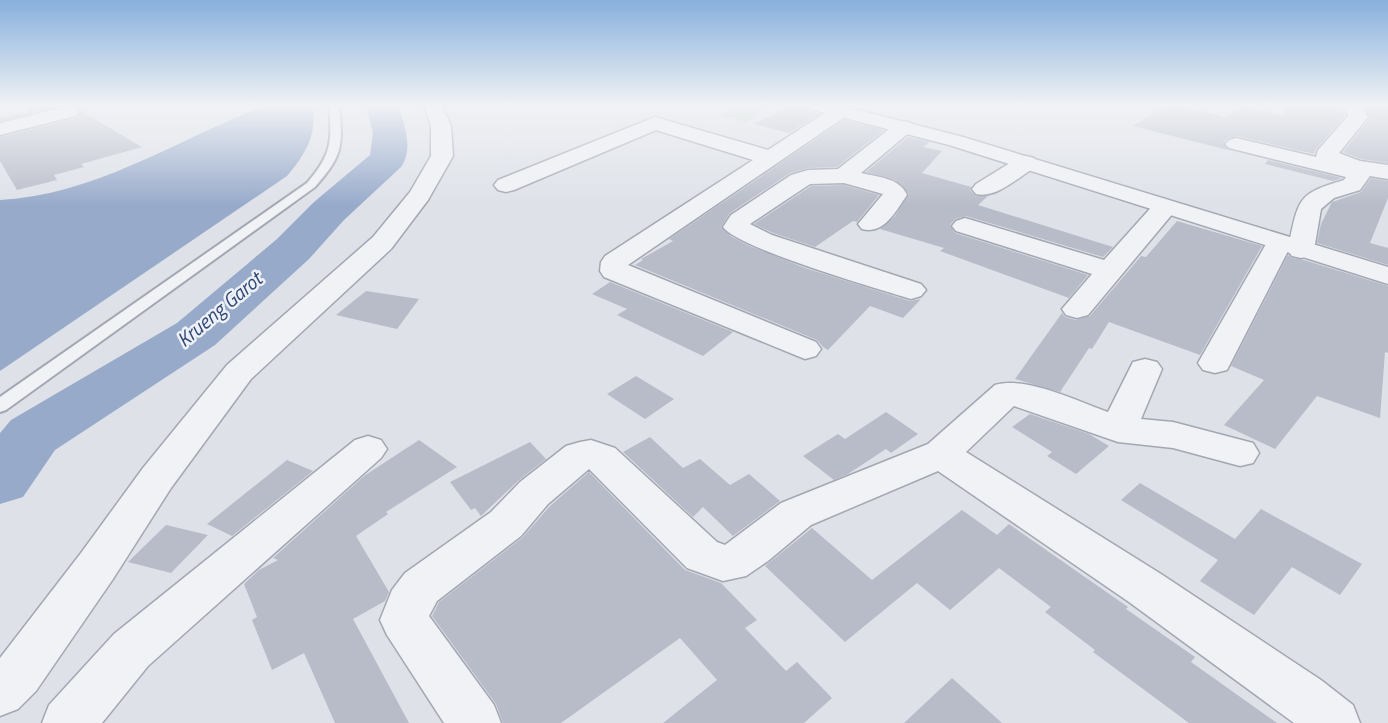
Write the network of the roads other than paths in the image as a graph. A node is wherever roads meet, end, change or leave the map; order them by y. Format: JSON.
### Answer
{"nodes":[{"id":1,"x":337,"y":139,"type":"edge"},
{"id":2,"x":441,"y":139,"type":"edge"},
{"id":3,"x":617,"y":139,"type":"edge"},
{"id":4,"x":707,"y":139,"type":"edge"},
{"id":5,"x":793,"y":139,"type":"edge"},
{"id":6,"x":890,"y":139,"type":"edge"},
{"id":7,"x":944,"y":139,"type":"edge"},
{"id":8,"x":1341,"y":139,"type":"edge"},
{"id":9,"x":1236,"y":144,"type":"dead end"},
{"id":10,"x":771,"y":158,"type":"junction"},
{"id":11,"x":1026,"y":163,"type":"junction"},
{"id":12,"x":1359,"y":171,"type":"junction"},
{"id":13,"x":1388,"y":172,"type":"edge"},
{"id":14,"x":844,"y":176,"type":"junction"},
{"id":15,"x":506,"y":185,"type":"dead end"},
{"id":16,"x":984,"y":189,"type":"dead end"},
{"id":17,"x":1165,"y":207,"type":"junction"},
{"id":18,"x":689,"y":212,"type":"junction"},
{"id":19,"x":871,"y":224,"type":"dead end"},
{"id":20,"x":965,"y":226,"type":"dead end"},
{"id":21,"x":736,"y":227,"type":"junction"},
{"id":22,"x":1290,"y":247,"type":"junction"},
{"id":23,"x":1110,"y":271,"type":"junction"},
{"id":24,"x":1388,"y":276,"type":"edge"},
{"id":25,"x":910,"y":291,"type":"dead end"},
{"id":26,"x":1077,"y":309,"type":"dead end"},
{"id":27,"x":805,"y":349,"type":"dead end"},
{"id":28,"x":1215,"y":363,"type":"dead end"},
{"id":29,"x":1145,"y":369,"type":"dead end"},
{"id":30,"x":0,"y":406,"type":"edge"},
{"id":31,"x":1118,"y":429,"type":"junction"},
{"id":32,"x":368,"y":449,"type":"dead end"},
{"id":33,"x":1240,"y":453,"type":"dead end"},
{"id":34,"x":941,"y":454,"type":"junction"},
{"id":35,"x":0,"y":693,"type":"edge"},
{"id":36,"x":68,"y":723,"type":"edge"},
{"id":37,"x":475,"y":723,"type":"edge"},
{"id":38,"x":1334,"y":723,"type":"edge"}],
"edges":[{"from":1,"to":30,"type":"lane"},
{"from":2,"to":35,"type":"street"},
{"from":3,"to":15,"type":"street"},
{"from":4,"to":10,"type":"street"},
{"from":5,"to":10,"type":"street"},
{"from":6,"to":14,"type":"street"},
{"from":7,"to":11,"type":"street"},
{"from":8,"to":12,"type":"street"},
{"from":9,"to":12,"type":"street"},
{"from":10,"to":18,"type":"street"},
{"from":11,"to":16,"type":"street"},
{"from":11,"to":17,"type":"street"},
{"from":12,"to":13,"type":"street"},
{"from":12,"to":22,"type":"street"},
{"from":14,"to":19,"type":"street"},
{"from":14,"to":21,"type":"street"},
{"from":17,"to":22,"type":"street"},
{"from":17,"to":23,"type":"street"},
{"from":18,"to":21,"type":"street"},
{"from":18,"to":27,"type":"street"},
{"from":20,"to":23,"type":"street"},
{"from":21,"to":25,"type":"street"},
{"from":22,"to":24,"type":"street"},
{"from":22,"to":28,"type":"street"},
{"from":23,"to":26,"type":"street"},
{"from":29,"to":31,"type":"street"},
{"from":31,"to":33,"type":"street"},
{"from":31,"to":34,"type":"street"},
{"from":32,"to":36,"type":"street"},
{"from":34,"to":37,"type":"street"},
{"from":34,"to":38,"type":"street"}]}
